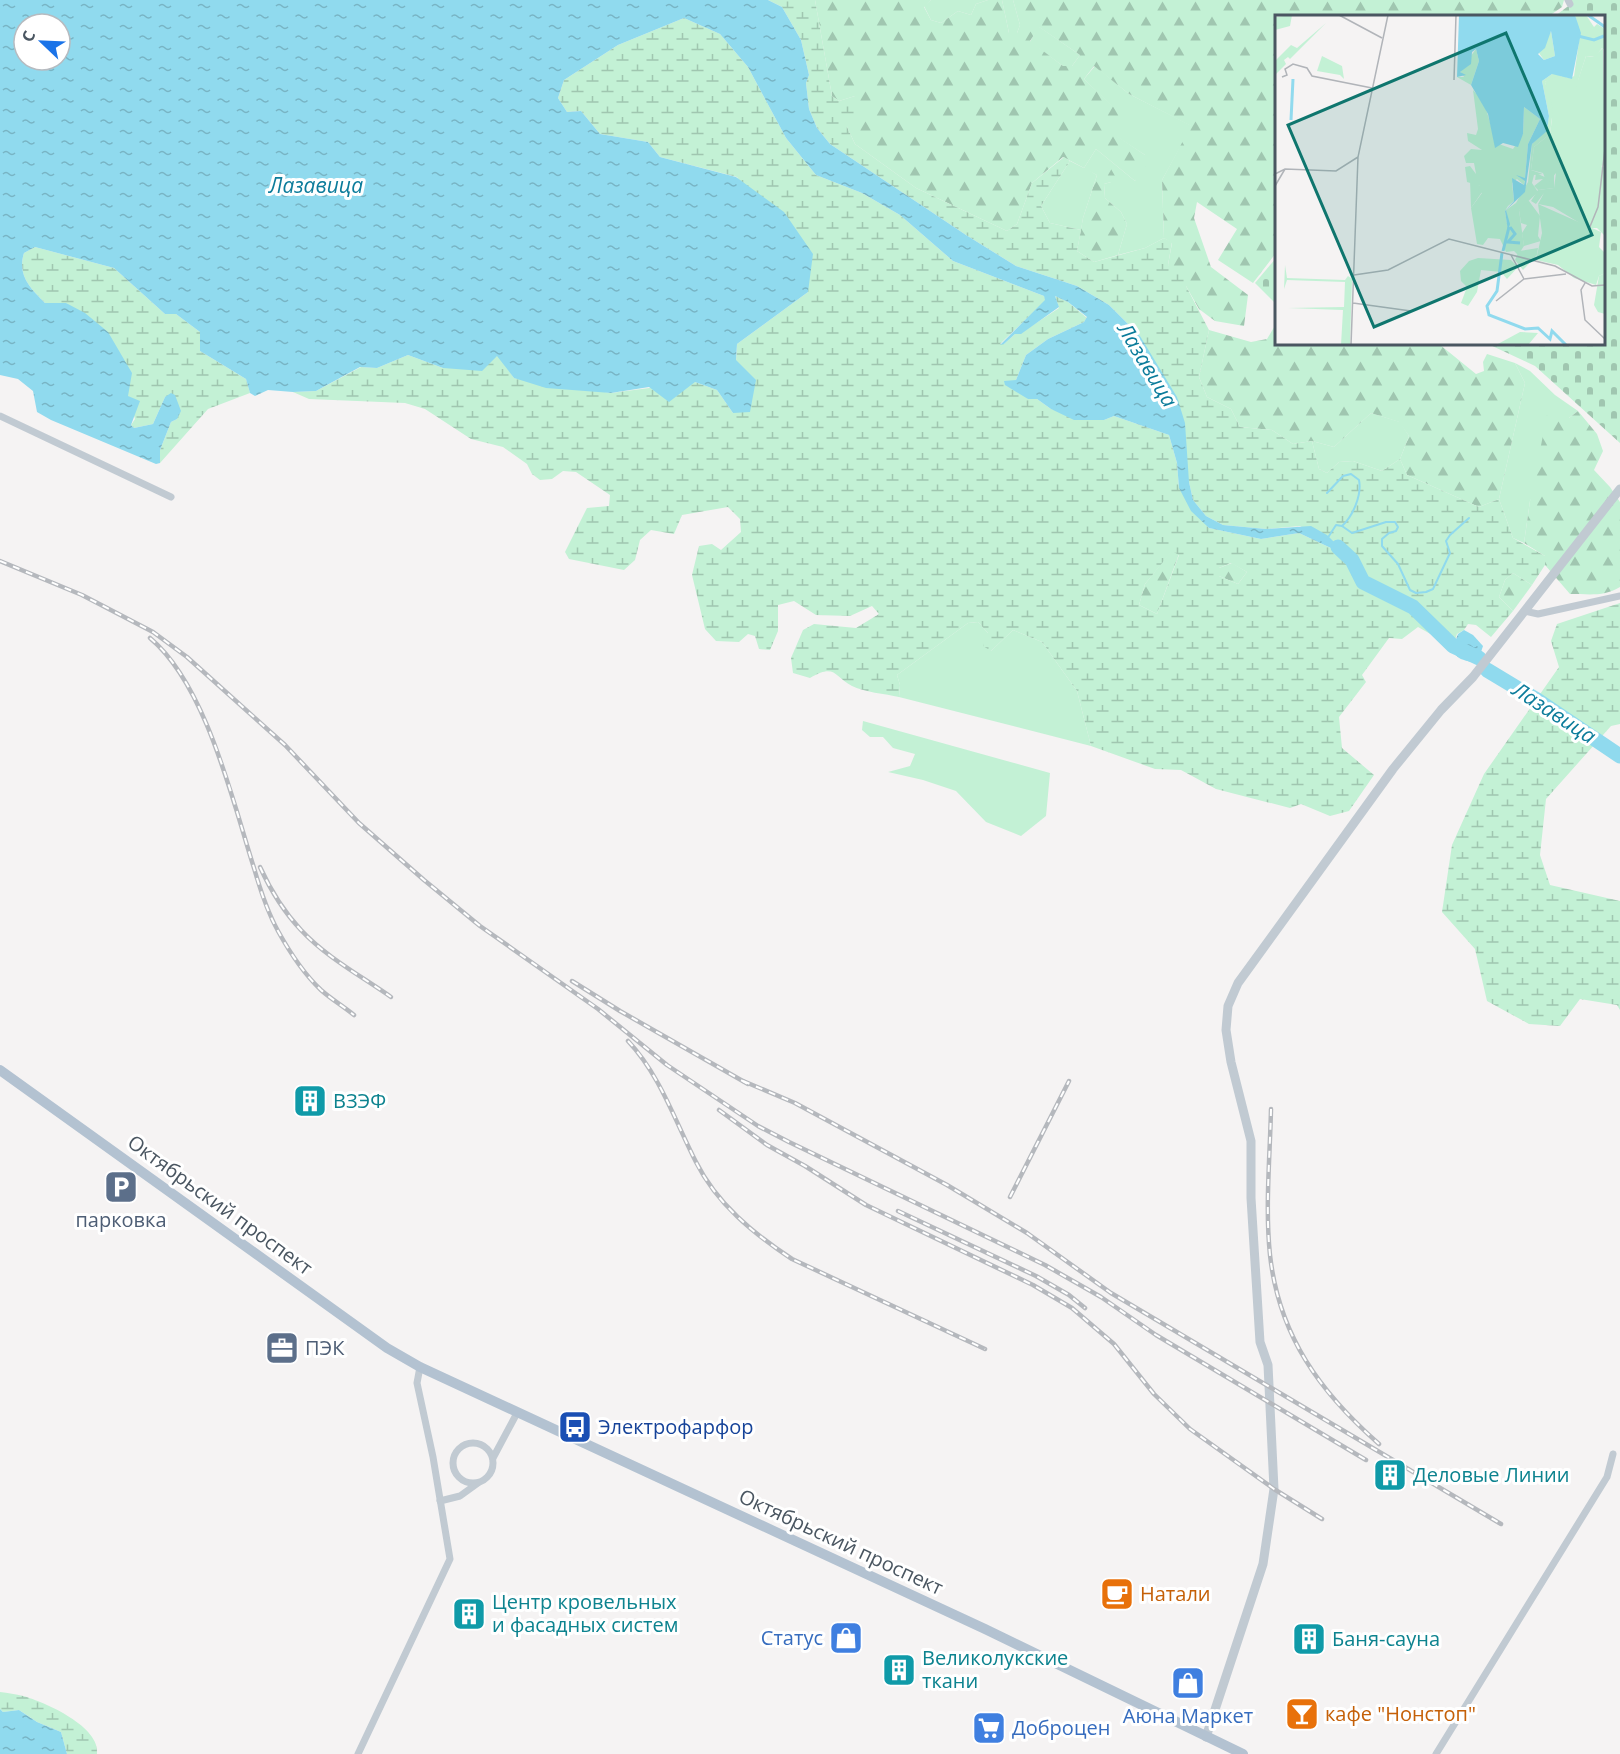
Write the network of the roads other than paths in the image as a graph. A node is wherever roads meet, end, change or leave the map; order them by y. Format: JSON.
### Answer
{"nodes":[{"id":1,"x":0,"y":416,"type":"edge"},
{"id":2,"x":1620,"y":489,"type":"edge"},
{"id":3,"x":171,"y":497,"type":"dead end"},
{"id":4,"x":1620,"y":596,"type":"edge"},
{"id":5,"x":1524,"y":611,"type":"junction"},
{"id":6,"x":0,"y":1070,"type":"edge"},
{"id":7,"x":420,"y":1368,"type":"junction"},
{"id":8,"x":517,"y":1413,"type":"junction"},
{"id":9,"x":1613,"y":1454,"type":"dead end"},
{"id":10,"x":493,"y":1458,"type":"junction"},
{"id":11,"x":478,"y":1482,"type":"junction"},
{"id":12,"x":440,"y":1501,"type":"junction"},
{"id":13,"x":1206,"y":1737,"type":"junction"},
{"id":14,"x":358,"y":1754,"type":"edge"},
{"id":15,"x":1244,"y":1754,"type":"edge"},
{"id":16,"x":1436,"y":1754,"type":"edge"}],
"edges":[{"from":1,"to":3,"type":"street"},
{"from":2,"to":5,"type":"street"},
{"from":4,"to":5,"type":"street"},
{"from":5,"to":13,"type":"street"},
{"from":6,"to":7,"type":"main road","name":"Октябрьский проспект"},
{"from":7,"to":8,"type":"main road","name":"Октябрьский проспект"},
{"from":7,"to":12,"type":"street"},
{"from":8,"to":10,"type":"street"},
{"from":8,"to":13,"type":"main road","name":"Октябрьский проспект"},
{"from":9,"to":16,"type":"street"},
{"from":10,"to":11,"type":"street"},
{"from":10,"to":11,"type":"street"},
{"from":11,"to":12,"type":"street"},
{"from":12,"to":14,"type":"street"},
{"from":13,"to":15,"type":"main road","name":"Октябрьский проспект"}]}
